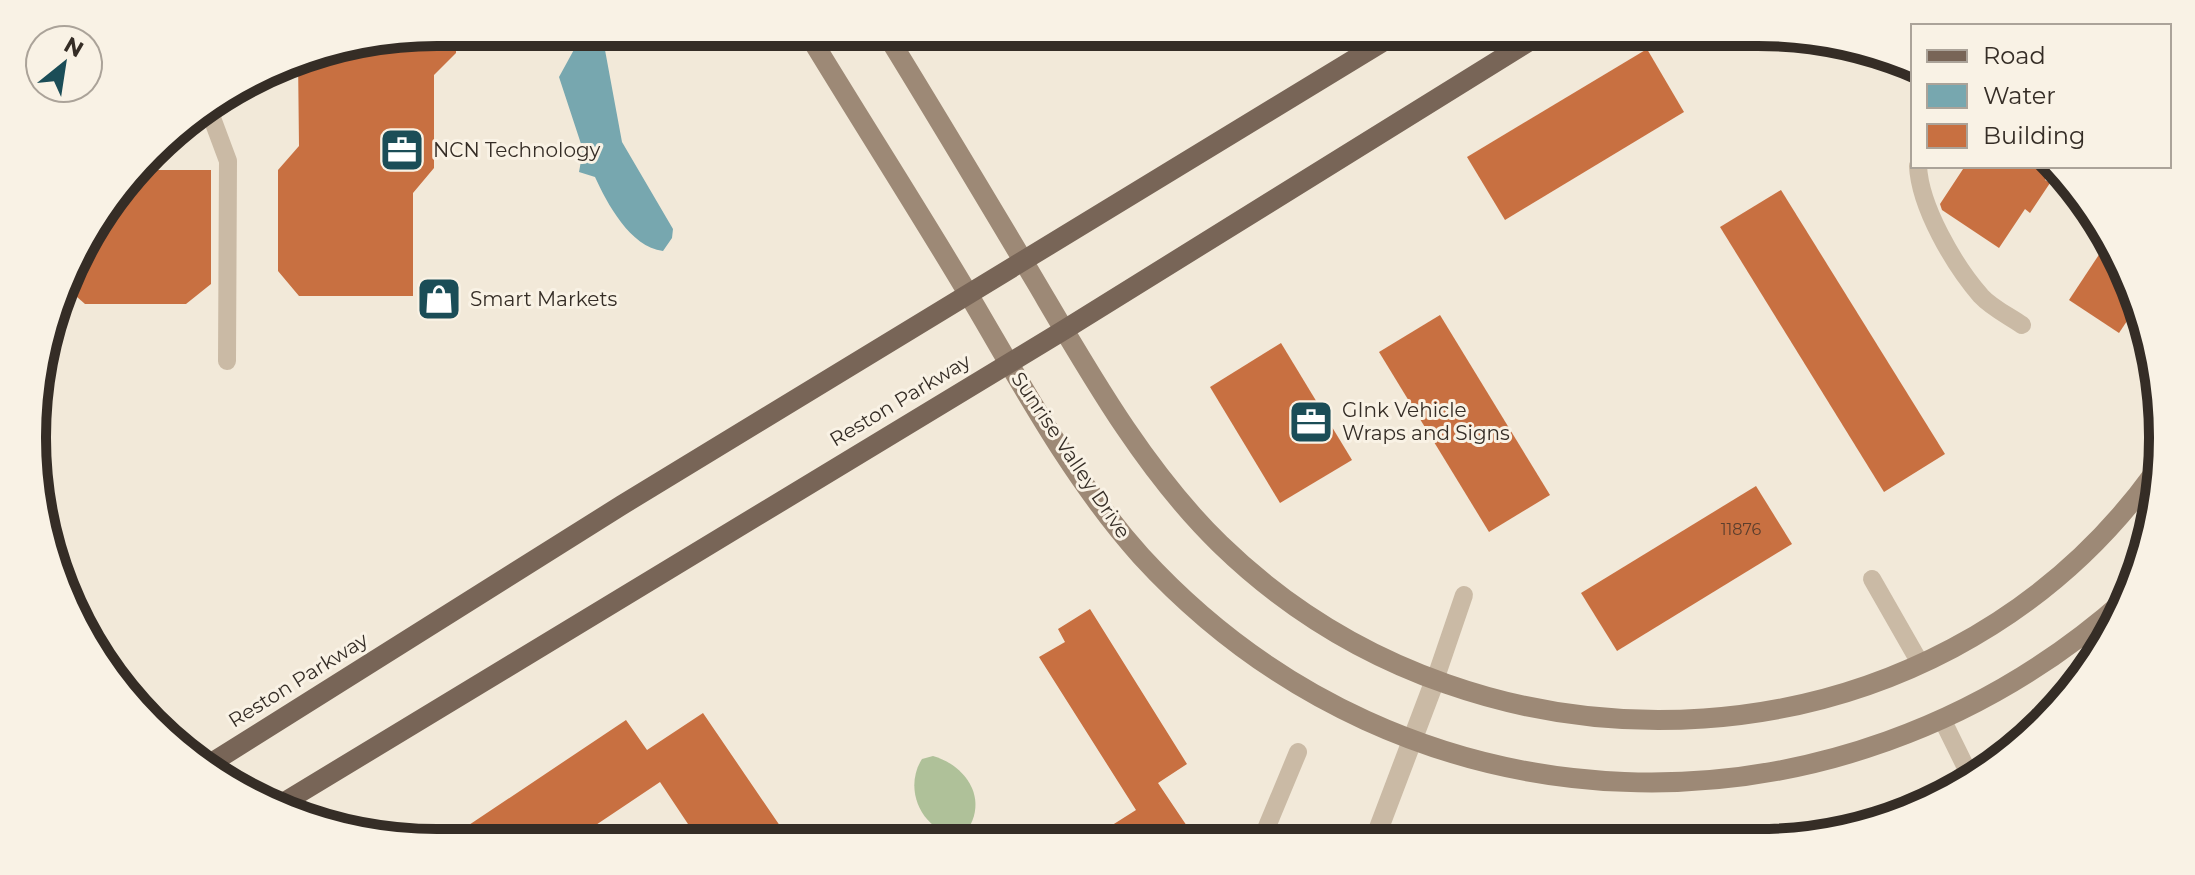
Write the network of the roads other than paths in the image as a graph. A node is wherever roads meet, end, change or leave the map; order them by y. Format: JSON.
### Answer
{"nodes":[{"id":1,"x":816,"y":46,"type":"edge"},
{"id":2,"x":893,"y":46,"type":"edge"},
{"id":3,"x":1376,"y":46,"type":"edge"},
{"id":4,"x":1521,"y":46,"type":"edge"},
{"id":5,"x":212,"y":118,"type":"edge"},
{"id":6,"x":1918,"y":168,"type":"edge"},
{"id":7,"x":1023,"y":260,"type":"junction"},
{"id":8,"x":969,"y":295,"type":"junction"},
{"id":9,"x":2022,"y":325,"type":"dead end"},
{"id":10,"x":1064,"y":330,"type":"junction"},
{"id":11,"x":227,"y":361,"type":"dead end"},
{"id":12,"x":1008,"y":363,"type":"junction"},
{"id":13,"x":2147,"y":482,"type":"edge"},
{"id":14,"x":1872,"y":579,"type":"dead end"},
{"id":15,"x":1464,"y":595,"type":"dead end"},
{"id":16,"x":2108,"y":614,"type":"edge"},
{"id":17,"x":1920,"y":663,"type":"junction"},
{"id":18,"x":1435,"y":680,"type":"junction"},
{"id":19,"x":1943,"y":721,"type":"junction"},
{"id":20,"x":1412,"y":741,"type":"junction"},
{"id":21,"x":1298,"y":752,"type":"dead end"},
{"id":22,"x":216,"y":760,"type":"edge"},
{"id":23,"x":1966,"y":769,"type":"edge"},
{"id":24,"x":289,"y":799,"type":"edge"},
{"id":25,"x":1266,"y":829,"type":"edge"},
{"id":26,"x":1379,"y":829,"type":"edge"}],
"edges":[{"from":1,"to":8,"type":"main road","name":"Sunrise Valley Drive"},
{"from":2,"to":7,"type":"main road"},
{"from":3,"to":7,"type":"main road","name":"Reston Parkway"},
{"from":4,"to":10,"type":"main road","name":"Reston Parkway"},
{"from":5,"to":11,"type":"lane"},
{"from":6,"to":9,"type":"lane"},
{"from":7,"to":8,"type":"main road","name":"Reston Parkway"},
{"from":7,"to":10,"type":"main road"},
{"from":8,"to":12,"type":"main road","name":"Sunrise Valley Drive"},
{"from":8,"to":22,"type":"main road","name":"Reston Parkway"},
{"from":10,"to":12,"type":"main road","name":"Reston Parkway"},
{"from":10,"to":18,"type":"main road"},
{"from":12,"to":20,"type":"main road","name":"Sunrise Valley Drive"},
{"from":12,"to":24,"type":"main road","name":"Reston Parkway"},
{"from":13,"to":17,"type":"main road"},
{"from":14,"to":17,"type":"lane"},
{"from":15,"to":18,"type":"lane"},
{"from":16,"to":19,"type":"main road","name":"Sunrise Valley Drive"},
{"from":17,"to":18,"type":"main road"},
{"from":18,"to":20,"type":"street"},
{"from":19,"to":20,"type":"main road","name":"Sunrise Valley Drive"},
{"from":19,"to":23,"type":"lane"},
{"from":20,"to":26,"type":"street"},
{"from":21,"to":25,"type":"lane"}]}
